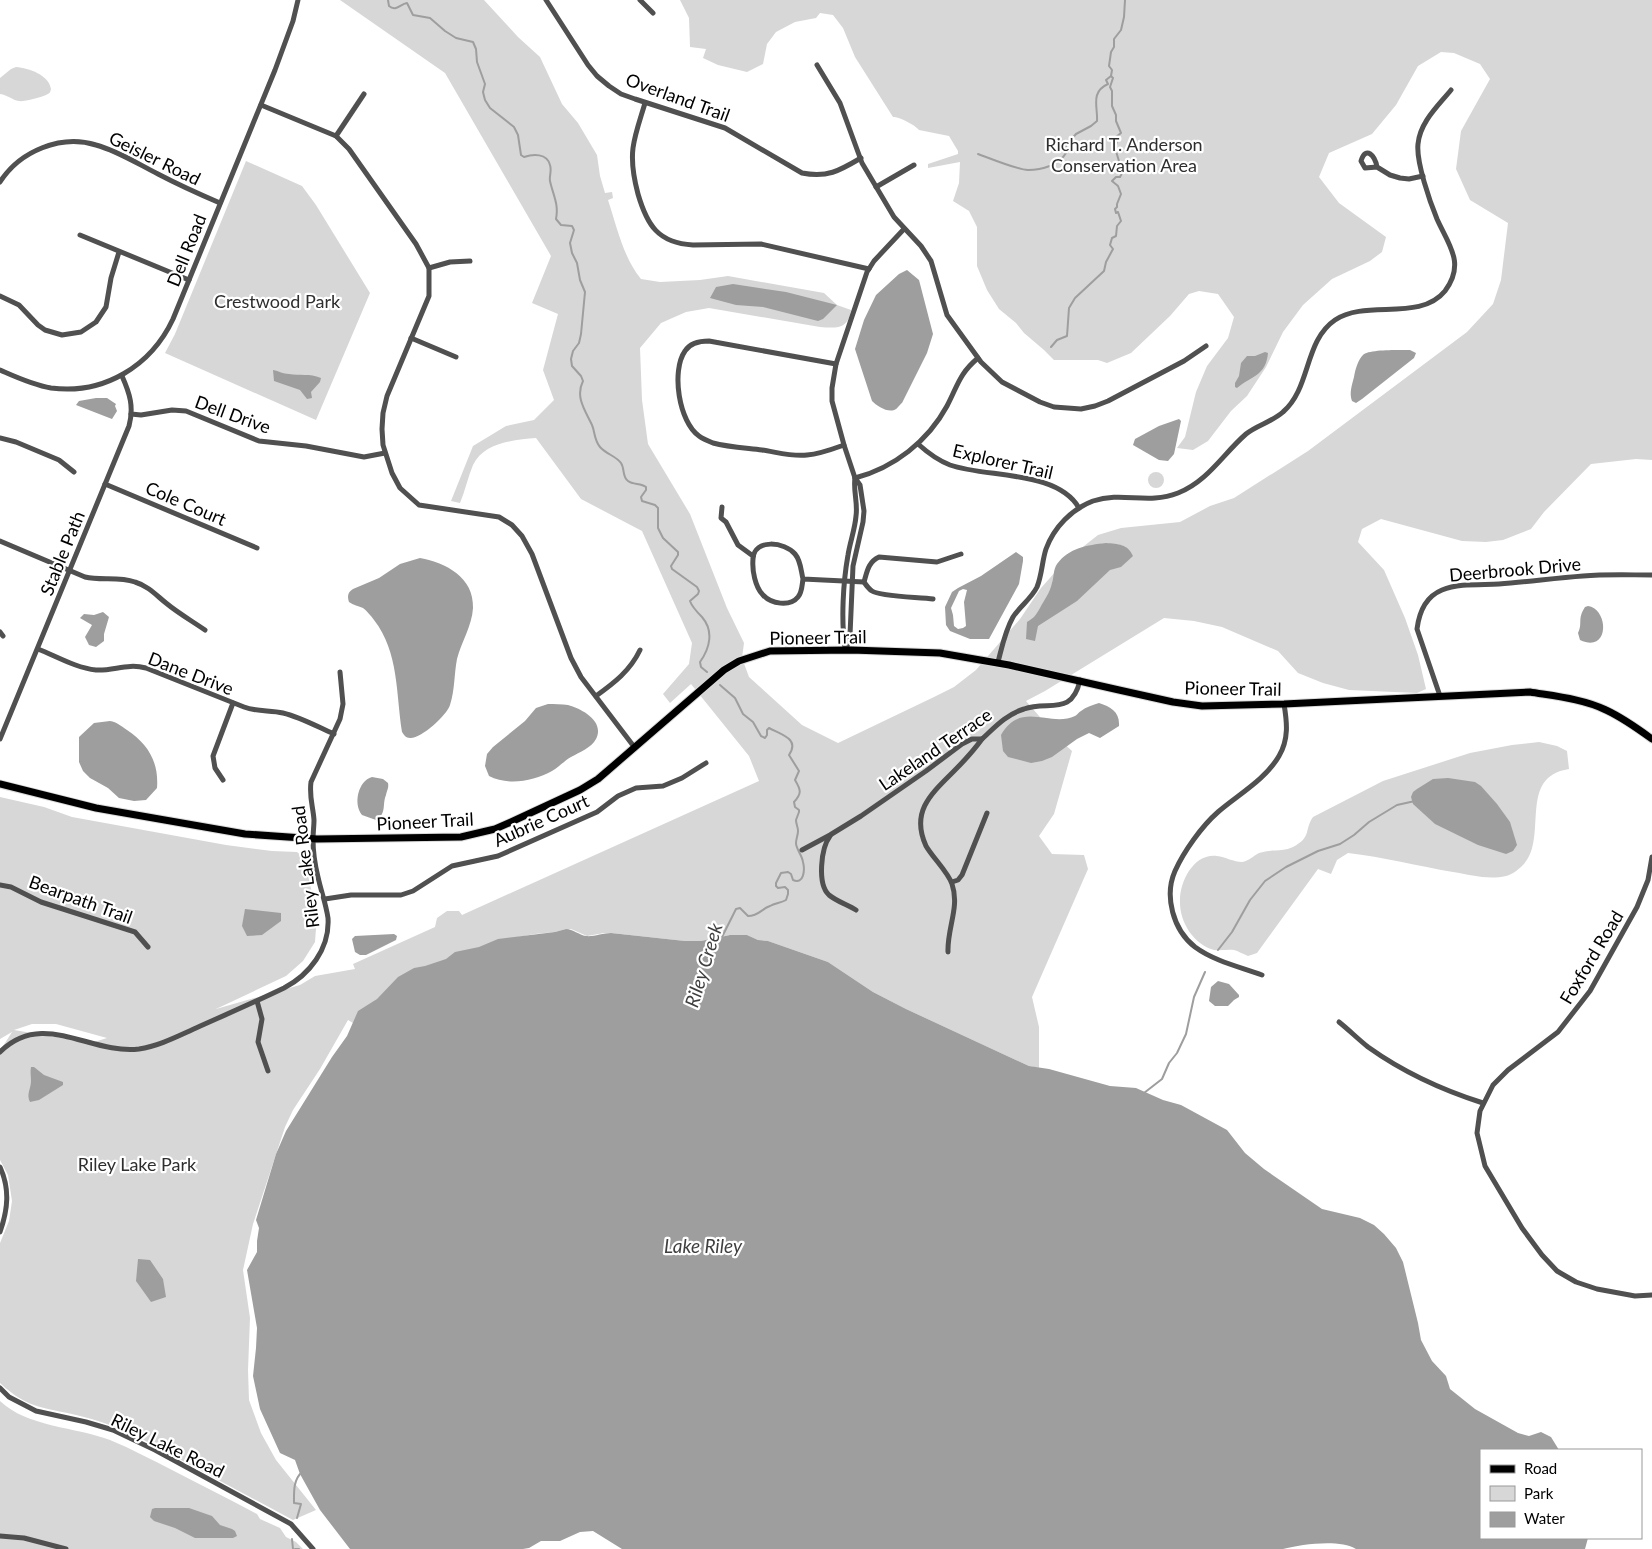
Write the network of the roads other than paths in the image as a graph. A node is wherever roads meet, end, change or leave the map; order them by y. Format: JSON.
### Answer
{"nodes":[{"id":1,"x":298,"y":0,"type":"edge"},
{"id":2,"x":546,"y":0,"type":"edge"},
{"id":3,"x":640,"y":0,"type":"edge"},
{"id":4,"x":653,"y":13,"type":"dead end"},
{"id":5,"x":817,"y":65,"type":"dead end"},
{"id":6,"x":1451,"y":90,"type":"dead end"},
{"id":7,"x":364,"y":94,"type":"dead end"},
{"id":8,"x":645,"y":103,"type":"junction"},
{"id":9,"x":260,"y":105,"type":"junction"},
{"id":10,"x":336,"y":136,"type":"junction"},
{"id":11,"x":860,"y":158,"type":"junction"},
{"id":12,"x":914,"y":165,"type":"dead end"},
{"id":13,"x":1377,"y":167,"type":"dead end"},
{"id":14,"x":1423,"y":176,"type":"junction"},
{"id":15,"x":0,"y":182,"type":"edge"},
{"id":16,"x":876,"y":187,"type":"junction"},
{"id":17,"x":220,"y":203,"type":"junction"},
{"id":18,"x":904,"y":229,"type":"junction"},
{"id":19,"x":80,"y":236,"type":"dead end"},
{"id":20,"x":119,"y":252,"type":"junction"},
{"id":21,"x":470,"y":261,"type":"dead end"},
{"id":22,"x":429,"y":268,"type":"junction"},
{"id":23,"x":869,"y":269,"type":"junction"},
{"id":24,"x":189,"y":280,"type":"junction"},
{"id":25,"x":0,"y":296,"type":"edge"},
{"id":26,"x":411,"y":338,"type":"junction"},
{"id":27,"x":1206,"y":346,"type":"dead end"},
{"id":28,"x":456,"y":357,"type":"dead end"},
{"id":29,"x":978,"y":358,"type":"junction"},
{"id":30,"x":836,"y":364,"type":"junction"},
{"id":31,"x":0,"y":370,"type":"edge"},
{"id":32,"x":122,"y":376,"type":"junction"},
{"id":33,"x":131,"y":414,"type":"junction"},
{"id":34,"x":0,"y":438,"type":"edge"},
{"id":35,"x":918,"y":444,"type":"junction"},
{"id":36,"x":844,"y":445,"type":"junction"},
{"id":37,"x":385,"y":453,"type":"junction"},
{"id":38,"x":74,"y":472,"type":"dead end"},
{"id":39,"x":855,"y":478,"type":"junction"},
{"id":40,"x":106,"y":484,"type":"junction"},
{"id":41,"x":722,"y":507,"type":"dead end"},
{"id":42,"x":1079,"y":508,"type":"junction"},
{"id":43,"x":0,"y":541,"type":"edge"},
{"id":44,"x":257,"y":548,"type":"dead end"},
{"id":45,"x":961,"y":554,"type":"dead end"},
{"id":46,"x":753,"y":556,"type":"junction"},
{"id":47,"x":70,"y":570,"type":"junction"},
{"id":48,"x":1652,"y":575,"type":"edge"},
{"id":49,"x":803,"y":579,"type":"junction"},
{"id":50,"x":845,"y":581,"type":"junction"},
{"id":51,"x":852,"y":581,"type":"junction"},
{"id":52,"x":864,"y":582,"type":"junction"},
{"id":53,"x":933,"y":599,"type":"dead end"},
{"id":54,"x":205,"y":630,"type":"dead end"},
{"id":55,"x":38,"y":649,"type":"junction"},
{"id":56,"x":640,"y":650,"type":"dead end"},
{"id":57,"x":846,"y":650,"type":"junction"},
{"id":58,"x":998,"y":662,"type":"junction"},
{"id":59,"x":340,"y":672,"type":"dead end"},
{"id":60,"x":1080,"y":680,"type":"junction"},
{"id":61,"x":596,"y":696,"type":"junction"},
{"id":62,"x":1440,"y":696,"type":"junction"},
{"id":63,"x":233,"y":703,"type":"junction"},
{"id":64,"x":1284,"y":704,"type":"junction"},
{"id":65,"x":2,"y":728,"type":"edge"},
{"id":66,"x":334,"y":734,"type":"junction"},
{"id":67,"x":0,"y":739,"type":"edge"},
{"id":68,"x":982,"y":739,"type":"junction"},
{"id":69,"x":1652,"y":739,"type":"edge"},
{"id":70,"x":635,"y":748,"type":"junction"},
{"id":71,"x":706,"y":762,"type":"dead end"},
{"id":72,"x":222,"y":780,"type":"dead end"},
{"id":73,"x":0,"y":784,"type":"edge"},
{"id":74,"x":987,"y":813,"type":"dead end"},
{"id":75,"x":830,"y":836,"type":"junction"},
{"id":76,"x":313,"y":839,"type":"junction"},
{"id":77,"x":802,"y":850,"type":"dead end"},
{"id":78,"x":1652,"y":857,"type":"edge"},
{"id":79,"x":952,"y":882,"type":"junction"},
{"id":80,"x":0,"y":885,"type":"edge"},
{"id":81,"x":324,"y":900,"type":"junction"},
{"id":82,"x":856,"y":910,"type":"dead end"},
{"id":83,"x":148,"y":947,"type":"dead end"},
{"id":84,"x":948,"y":952,"type":"dead end"},
{"id":85,"x":1262,"y":976,"type":"dead end"},
{"id":86,"x":257,"y":1001,"type":"junction"},
{"id":87,"x":1339,"y":1022,"type":"dead end"},
{"id":88,"x":0,"y":1052,"type":"edge"},
{"id":89,"x":268,"y":1071,"type":"dead end"},
{"id":90,"x":1483,"y":1103,"type":"junction"},
{"id":91,"x":0,"y":1167,"type":"edge"},
{"id":92,"x":0,"y":1232,"type":"edge"},
{"id":93,"x":1652,"y":1295,"type":"edge"},
{"id":94,"x":0,"y":1388,"type":"edge"},
{"id":95,"x":0,"y":1536,"type":"edge"},
{"id":96,"x":66,"y":1549,"type":"edge"},
{"id":97,"x":313,"y":1549,"type":"edge"}],
"edges":[{"from":1,"to":9,"type":"street","name":"Dell Road"},
{"from":2,"to":8,"type":"street","name":"Overland Trail"},
{"from":3,"to":4,"type":"street"},
{"from":5,"to":11,"type":"street"},
{"from":6,"to":14,"type":"street"},
{"from":7,"to":10,"type":"street"},
{"from":8,"to":11,"type":"street","name":"Overland Trail"},
{"from":8,"to":23,"type":"street"},
{"from":9,"to":10,"type":"street"},
{"from":9,"to":17,"type":"street","name":"Dell Road"},
{"from":10,"to":22,"type":"street"},
{"from":11,"to":16,"type":"street"},
{"from":12,"to":16,"type":"street"},
{"from":13,"to":14,"type":"street"},
{"from":14,"to":42,"type":"street"},
{"from":15,"to":17,"type":"street","name":"Geisler Road"},
{"from":16,"to":18,"type":"street"},
{"from":17,"to":24,"type":"street","name":"Dell Road"},
{"from":18,"to":23,"type":"street"},
{"from":18,"to":29,"type":"street"},
{"from":19,"to":20,"type":"street"},
{"from":20,"to":24,"type":"street"},
{"from":20,"to":25,"type":"street"},
{"from":21,"to":22,"type":"street"},
{"from":22,"to":26,"type":"street"},
{"from":23,"to":30,"type":"street"},
{"from":24,"to":32,"type":"street","name":"Dell Road"},
{"from":26,"to":28,"type":"street"},
{"from":26,"to":37,"type":"street"},
{"from":27,"to":29,"type":"street"},
{"from":29,"to":35,"type":"street"},
{"from":30,"to":36,"type":"street"},
{"from":30,"to":36,"type":"street"},
{"from":31,"to":32,"type":"street","name":"Dell Road"},
{"from":32,"to":33,"type":"street","name":"Stable Path"},
{"from":33,"to":37,"type":"street","name":"Dell Drive"},
{"from":33,"to":40,"type":"street","name":"Stable Path"},
{"from":34,"to":38,"type":"street"},
{"from":35,"to":39,"type":"street"},
{"from":35,"to":42,"type":"street","name":"Explorer Trail"},
{"from":36,"to":39,"type":"street"},
{"from":37,"to":61,"type":"street"},
{"from":39,"to":50,"type":"street"},
{"from":39,"to":51,"type":"street"},
{"from":40,"to":44,"type":"street","name":"Cole Court"},
{"from":40,"to":47,"type":"street","name":"Stable Path"},
{"from":41,"to":46,"type":"street"},
{"from":42,"to":58,"type":"street"},
{"from":43,"to":47,"type":"street"},
{"from":45,"to":52,"type":"street"},
{"from":46,"to":49,"type":"street"},
{"from":46,"to":49,"type":"street"},
{"from":47,"to":54,"type":"street"},
{"from":47,"to":55,"type":"street","name":"Stable Path"},
{"from":48,"to":62,"type":"street","name":"Deerbrook Drive"},
{"from":49,"to":50,"type":"street"},
{"from":50,"to":51,"type":"street"},
{"from":50,"to":57,"type":"street"},
{"from":51,"to":52,"type":"street"},
{"from":51,"to":57,"type":"street"},
{"from":52,"to":53,"type":"street"},
{"from":55,"to":63,"type":"street","name":"Dane Drive"},
{"from":55,"to":65,"type":"street","name":"Stable Path"},
{"from":56,"to":61,"type":"street"},
{"from":57,"to":58,"type":"main road","name":"Pioneer Trail"},
{"from":57,"to":70,"type":"main road","name":"Pioneer Trail"},
{"from":58,"to":60,"type":"main road","name":"Pioneer Trail"},
{"from":59,"to":66,"type":"street","name":"Riley Lake Road"},
{"from":60,"to":64,"type":"main road","name":"Pioneer Trail"},
{"from":60,"to":68,"type":"street","name":"Lakeland Terrace"},
{"from":61,"to":70,"type":"street"},
{"from":62,"to":64,"type":"main road","name":"Pioneer Trail"},
{"from":62,"to":69,"type":"main road","name":"Pioneer Trail"},
{"from":63,"to":66,"type":"street","name":"Dane Drive"},
{"from":63,"to":72,"type":"street"},
{"from":64,"to":85,"type":"street"},
{"from":65,"to":67,"type":"street","name":"Stable Path"},
{"from":66,"to":76,"type":"street","name":"Riley Lake Road"},
{"from":68,"to":75,"type":"street","name":"Lakeland Terrace"},
{"from":68,"to":79,"type":"street"},
{"from":70,"to":76,"type":"main road","name":"Pioneer Trail"},
{"from":71,"to":81,"type":"street","name":"Aubrie Court"},
{"from":73,"to":76,"type":"main road","name":"Pioneer Trail"},
{"from":74,"to":79,"type":"street"},
{"from":75,"to":77,"type":"street","name":"Lakeland Terrace"},
{"from":75,"to":82,"type":"street"},
{"from":76,"to":81,"type":"street","name":"Riley Lake Road"},
{"from":78,"to":90,"type":"street","name":"Foxford Road"},
{"from":79,"to":84,"type":"street"},
{"from":80,"to":83,"type":"street","name":"Bearpath Trail"},
{"from":81,"to":86,"type":"street","name":"Riley Lake Road"},
{"from":86,"to":88,"type":"street","name":"Riley Lake Road"},
{"from":86,"to":89,"type":"street"},
{"from":87,"to":90,"type":"street"},
{"from":90,"to":93,"type":"street","name":"Foxford Road"},
{"from":91,"to":92,"type":"street"},
{"from":94,"to":97,"type":"street","name":"Riley Lake Road"},
{"from":95,"to":96,"type":"street"}]}
